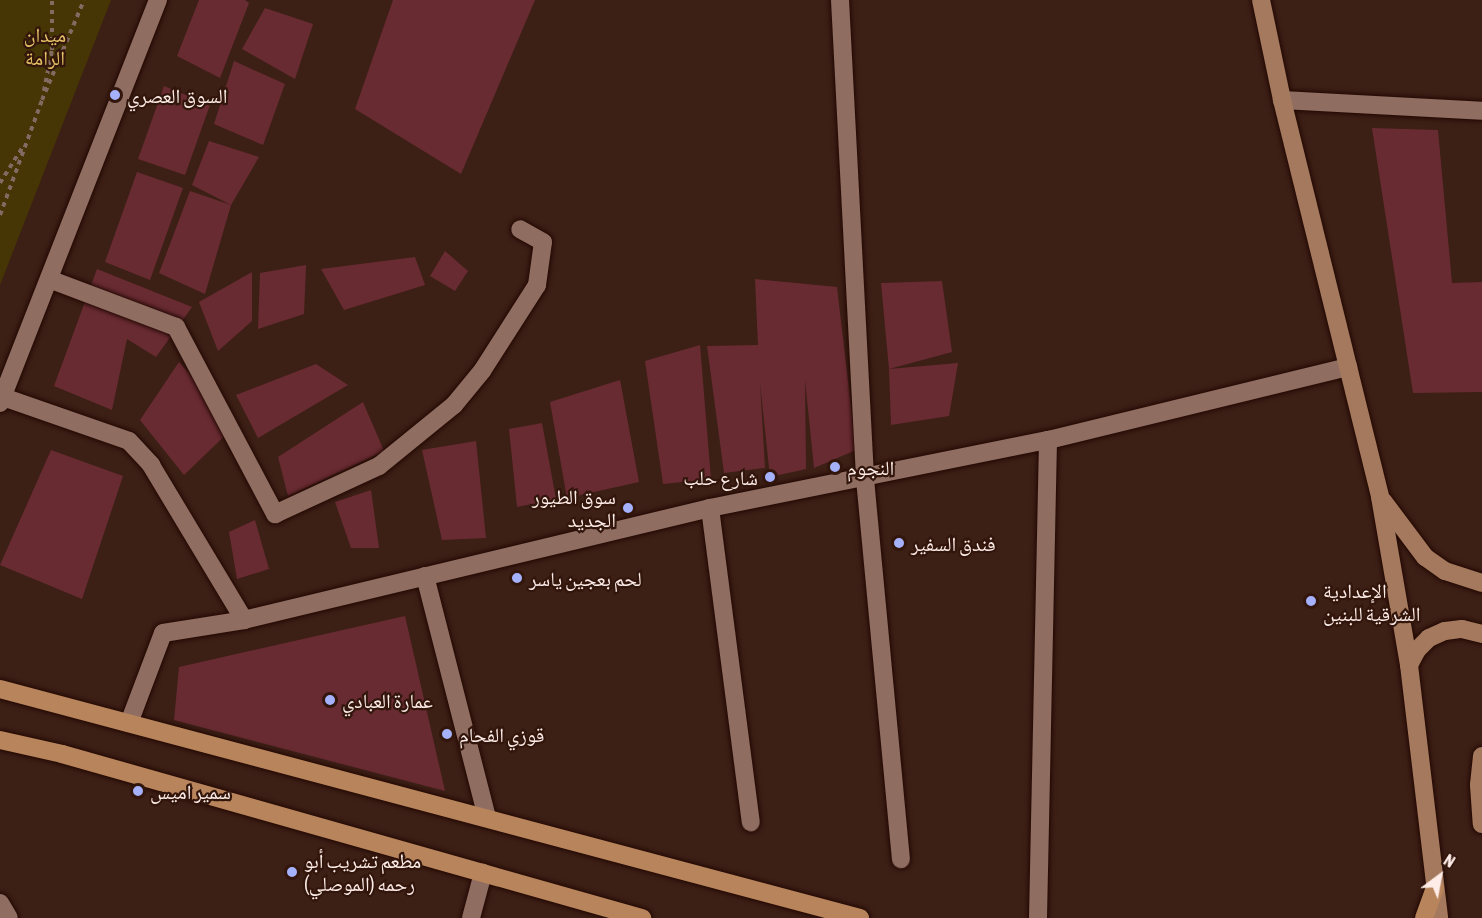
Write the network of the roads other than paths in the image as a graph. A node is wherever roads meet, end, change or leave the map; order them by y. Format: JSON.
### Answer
{"nodes":[{"id":1,"x":158,"y":0,"type":"edge"},
{"id":2,"x":840,"y":0,"type":"edge"},
{"id":3,"x":1261,"y":0,"type":"edge"},
{"id":4,"x":1282,"y":100,"type":"junction"},
{"id":5,"x":1482,"y":111,"type":"edge"},
{"id":6,"x":520,"y":229,"type":"dead end"},
{"id":7,"x":49,"y":279,"type":"junction"},
{"id":8,"x":1348,"y":367,"type":"junction"},
{"id":9,"x":1,"y":400,"type":"edge"},
{"id":10,"x":1048,"y":440,"type":"junction"},
{"id":11,"x":865,"y":478,"type":"junction"},
{"id":12,"x":1380,"y":497,"type":"junction"},
{"id":13,"x":710,"y":508,"type":"junction"},
{"id":14,"x":425,"y":576,"type":"junction"},
{"id":15,"x":1482,"y":583,"type":"edge"},
{"id":16,"x":244,"y":620,"type":"junction"},
{"id":17,"x":1482,"y":634,"type":"edge"},
{"id":18,"x":1409,"y":665,"type":"junction"},
{"id":19,"x":2,"y":688,"type":"edge"},
{"id":20,"x":129,"y":723,"type":"junction"},
{"id":21,"x":0,"y":740,"type":"edge"},
{"id":22,"x":1482,"y":756,"type":"edge"},
{"id":23,"x":486,"y":817,"type":"junction"},
{"id":24,"x":751,"y":822,"type":"dead end"},
{"id":25,"x":1482,"y":824,"type":"edge"},
{"id":26,"x":901,"y":859,"type":"dead end"},
{"id":27,"x":483,"y":873,"type":"junction"},
{"id":28,"x":1435,"y":888,"type":"junction"},
{"id":29,"x":0,"y":903,"type":"edge"},
{"id":30,"x":9,"y":918,"type":"edge"},
{"id":31,"x":471,"y":918,"type":"edge"},
{"id":32,"x":642,"y":918,"type":"edge"},
{"id":33,"x":860,"y":918,"type":"edge"},
{"id":34,"x":1038,"y":918,"type":"edge"},
{"id":35,"x":1424,"y":918,"type":"edge"},
{"id":36,"x":1439,"y":918,"type":"edge"}],
"edges":[{"from":1,"to":7,"type":"street"},
{"from":2,"to":11,"type":"street"},
{"from":3,"to":4,"type":"main road"},
{"from":4,"to":5,"type":"street"},
{"from":4,"to":8,"type":"main road"},
{"from":6,"to":7,"type":"street"},
{"from":7,"to":9,"type":"street"},
{"from":8,"to":10,"type":"street"},
{"from":8,"to":12,"type":"main road"},
{"from":9,"to":16,"type":"street"},
{"from":10,"to":11,"type":"street"},
{"from":10,"to":34,"type":"street"},
{"from":11,"to":13,"type":"street"},
{"from":11,"to":26,"type":"street"},
{"from":12,"to":15,"type":"main road"},
{"from":12,"to":18,"type":"main road"},
{"from":13,"to":14,"type":"street"},
{"from":13,"to":24,"type":"street"},
{"from":14,"to":16,"type":"street"},
{"from":14,"to":23,"type":"street"},
{"from":16,"to":20,"type":"street"},
{"from":17,"to":18,"type":"main road"},
{"from":18,"to":28,"type":"main road"},
{"from":19,"to":20,"type":"main road"},
{"from":20,"to":23,"type":"main road"},
{"from":21,"to":27,"type":"main road"},
{"from":22,"to":25,"type":"main road"},
{"from":23,"to":33,"type":"main road"},
{"from":27,"to":31,"type":"street"},
{"from":27,"to":32,"type":"main road"},
{"from":28,"to":35,"type":"main road"},
{"from":28,"to":36,"type":"main road"},
{"from":29,"to":30,"type":"street"}]}
